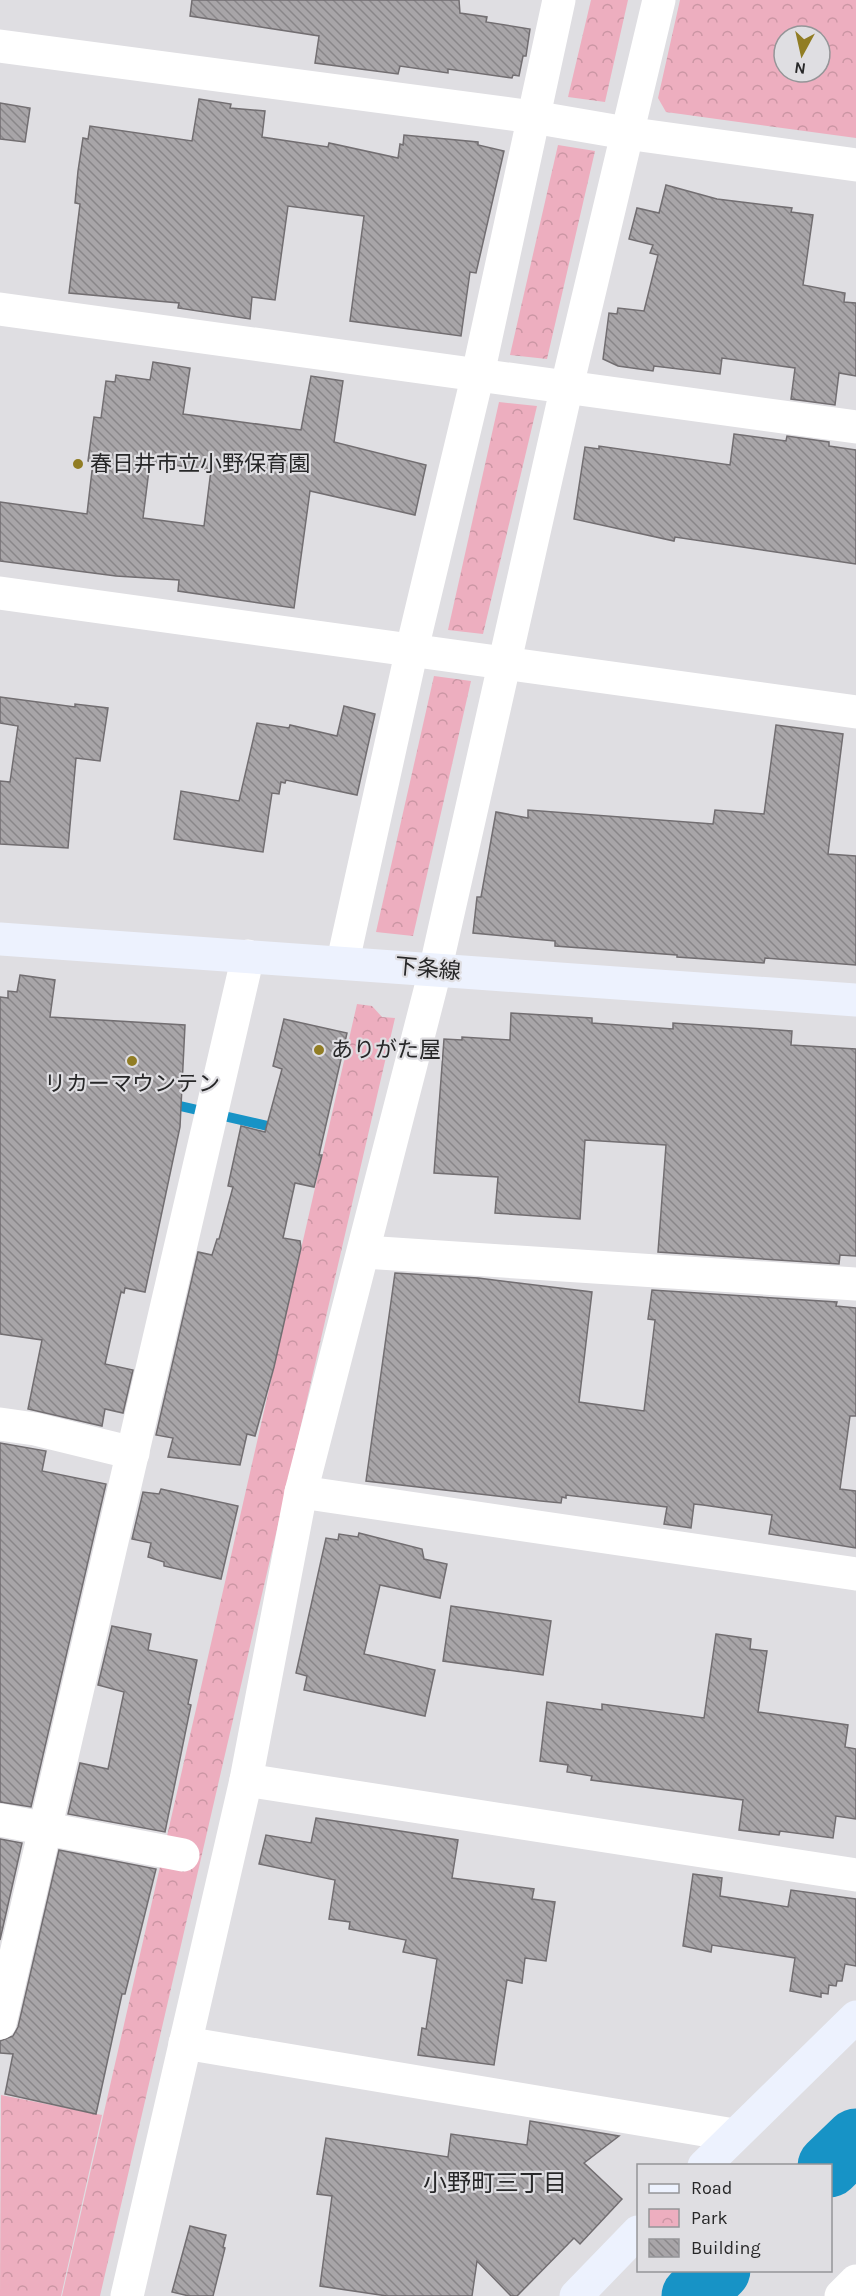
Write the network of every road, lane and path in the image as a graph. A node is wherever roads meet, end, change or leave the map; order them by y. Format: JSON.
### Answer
{"nodes":[{"id":1,"x":559,"y":0,"type":"edge"},
{"id":2,"x":659,"y":0,"type":"edge"},
{"id":3,"x":0,"y":46,"type":"edge"},
{"id":4,"x":533,"y":117,"type":"junction"},
{"id":5,"x":626,"y":134,"type":"junction"},
{"id":6,"x":856,"y":165,"type":"edge"},
{"id":7,"x":0,"y":309,"type":"edge"},
{"id":8,"x":478,"y":374,"type":"junction"},
{"id":9,"x":567,"y":386,"type":"junction"},
{"id":10,"x":856,"y":427,"type":"edge"},
{"id":11,"x":0,"y":593,"type":"edge"},
{"id":12,"x":412,"y":649,"type":"junction"},
{"id":13,"x":505,"y":663,"type":"junction"},
{"id":14,"x":856,"y":712,"type":"edge"},
{"id":15,"x":0,"y":939,"type":"edge"},
{"id":16,"x":248,"y":956,"type":"junction"},
{"id":17,"x":343,"y":961,"type":"junction"},
{"id":18,"x":435,"y":971,"type":"junction"},
{"id":19,"x":856,"y":1000,"type":"edge"},
{"id":20,"x":364,"y":1252,"type":"junction"},
{"id":21,"x":856,"y":1284,"type":"edge"},
{"id":22,"x":0,"y":1424,"type":"edge"},
{"id":23,"x":133,"y":1453,"type":"junction"},
{"id":24,"x":301,"y":1492,"type":"junction"},
{"id":25,"x":856,"y":1574,"type":"edge"},
{"id":26,"x":246,"y":1780,"type":"junction"},
{"id":27,"x":0,"y":1820,"type":"edge"},
{"id":28,"x":46,"y":1828,"type":"junction"},
{"id":29,"x":183,"y":1855,"type":"dead end"},
{"id":30,"x":856,"y":1875,"type":"edge"},
{"id":31,"x":5,"y":1980,"type":"edge"},
{"id":32,"x":856,"y":2017,"type":"edge"},
{"id":33,"x":0,"y":2023,"type":"edge"},
{"id":34,"x":185,"y":2043,"type":"junction"},
{"id":35,"x":734,"y":2135,"type":"junction"},
{"id":36,"x":706,"y":2164,"type":"edge"},
{"id":37,"x":637,"y":2234,"type":"edge"},
{"id":38,"x":856,"y":2281,"type":"edge"},
{"id":39,"x":127,"y":2296,"type":"edge"},
{"id":40,"x":576,"y":2296,"type":"edge"},
{"id":41,"x":841,"y":2296,"type":"edge"}],
"edges":[{"from":1,"to":4,"type":"street"},
{"from":2,"to":5,"type":"street"},
{"from":3,"to":4,"type":"street"},
{"from":4,"to":5,"type":"street"},
{"from":4,"to":8,"type":"street"},
{"from":5,"to":6,"type":"street"},
{"from":5,"to":9,"type":"street"},
{"from":7,"to":8,"type":"street"},
{"from":8,"to":9,"type":"street"},
{"from":8,"to":12,"type":"street"},
{"from":9,"to":10,"type":"street"},
{"from":9,"to":13,"type":"street"},
{"from":11,"to":12,"type":"street"},
{"from":12,"to":13,"type":"street"},
{"from":12,"to":17,"type":"street"},
{"from":13,"to":14,"type":"street"},
{"from":13,"to":18,"type":"street"},
{"from":15,"to":16,"type":"street","name":"下条線"},
{"from":16,"to":17,"type":"street","name":"下条線"},
{"from":16,"to":23,"type":"street"},
{"from":17,"to":18,"type":"street","name":"下条線"},
{"from":18,"to":19,"type":"street","name":"下条線"},
{"from":18,"to":20,"type":"street"},
{"from":20,"to":21,"type":"street"},
{"from":20,"to":24,"type":"street"},
{"from":22,"to":23,"type":"street"},
{"from":23,"to":28,"type":"street"},
{"from":24,"to":25,"type":"street"},
{"from":24,"to":26,"type":"street"},
{"from":26,"to":30,"type":"street"},
{"from":26,"to":34,"type":"street"},
{"from":27,"to":28,"type":"street"},
{"from":28,"to":29,"type":"street"},
{"from":28,"to":31,"type":"street"},
{"from":31,"to":33,"type":"street"},
{"from":32,"to":35,"type":"street"},
{"from":34,"to":35,"type":"street"},
{"from":34,"to":39,"type":"street"},
{"from":35,"to":36,"type":"street"},
{"from":37,"to":40,"type":"street"},
{"from":38,"to":41,"type":"street"}]}
